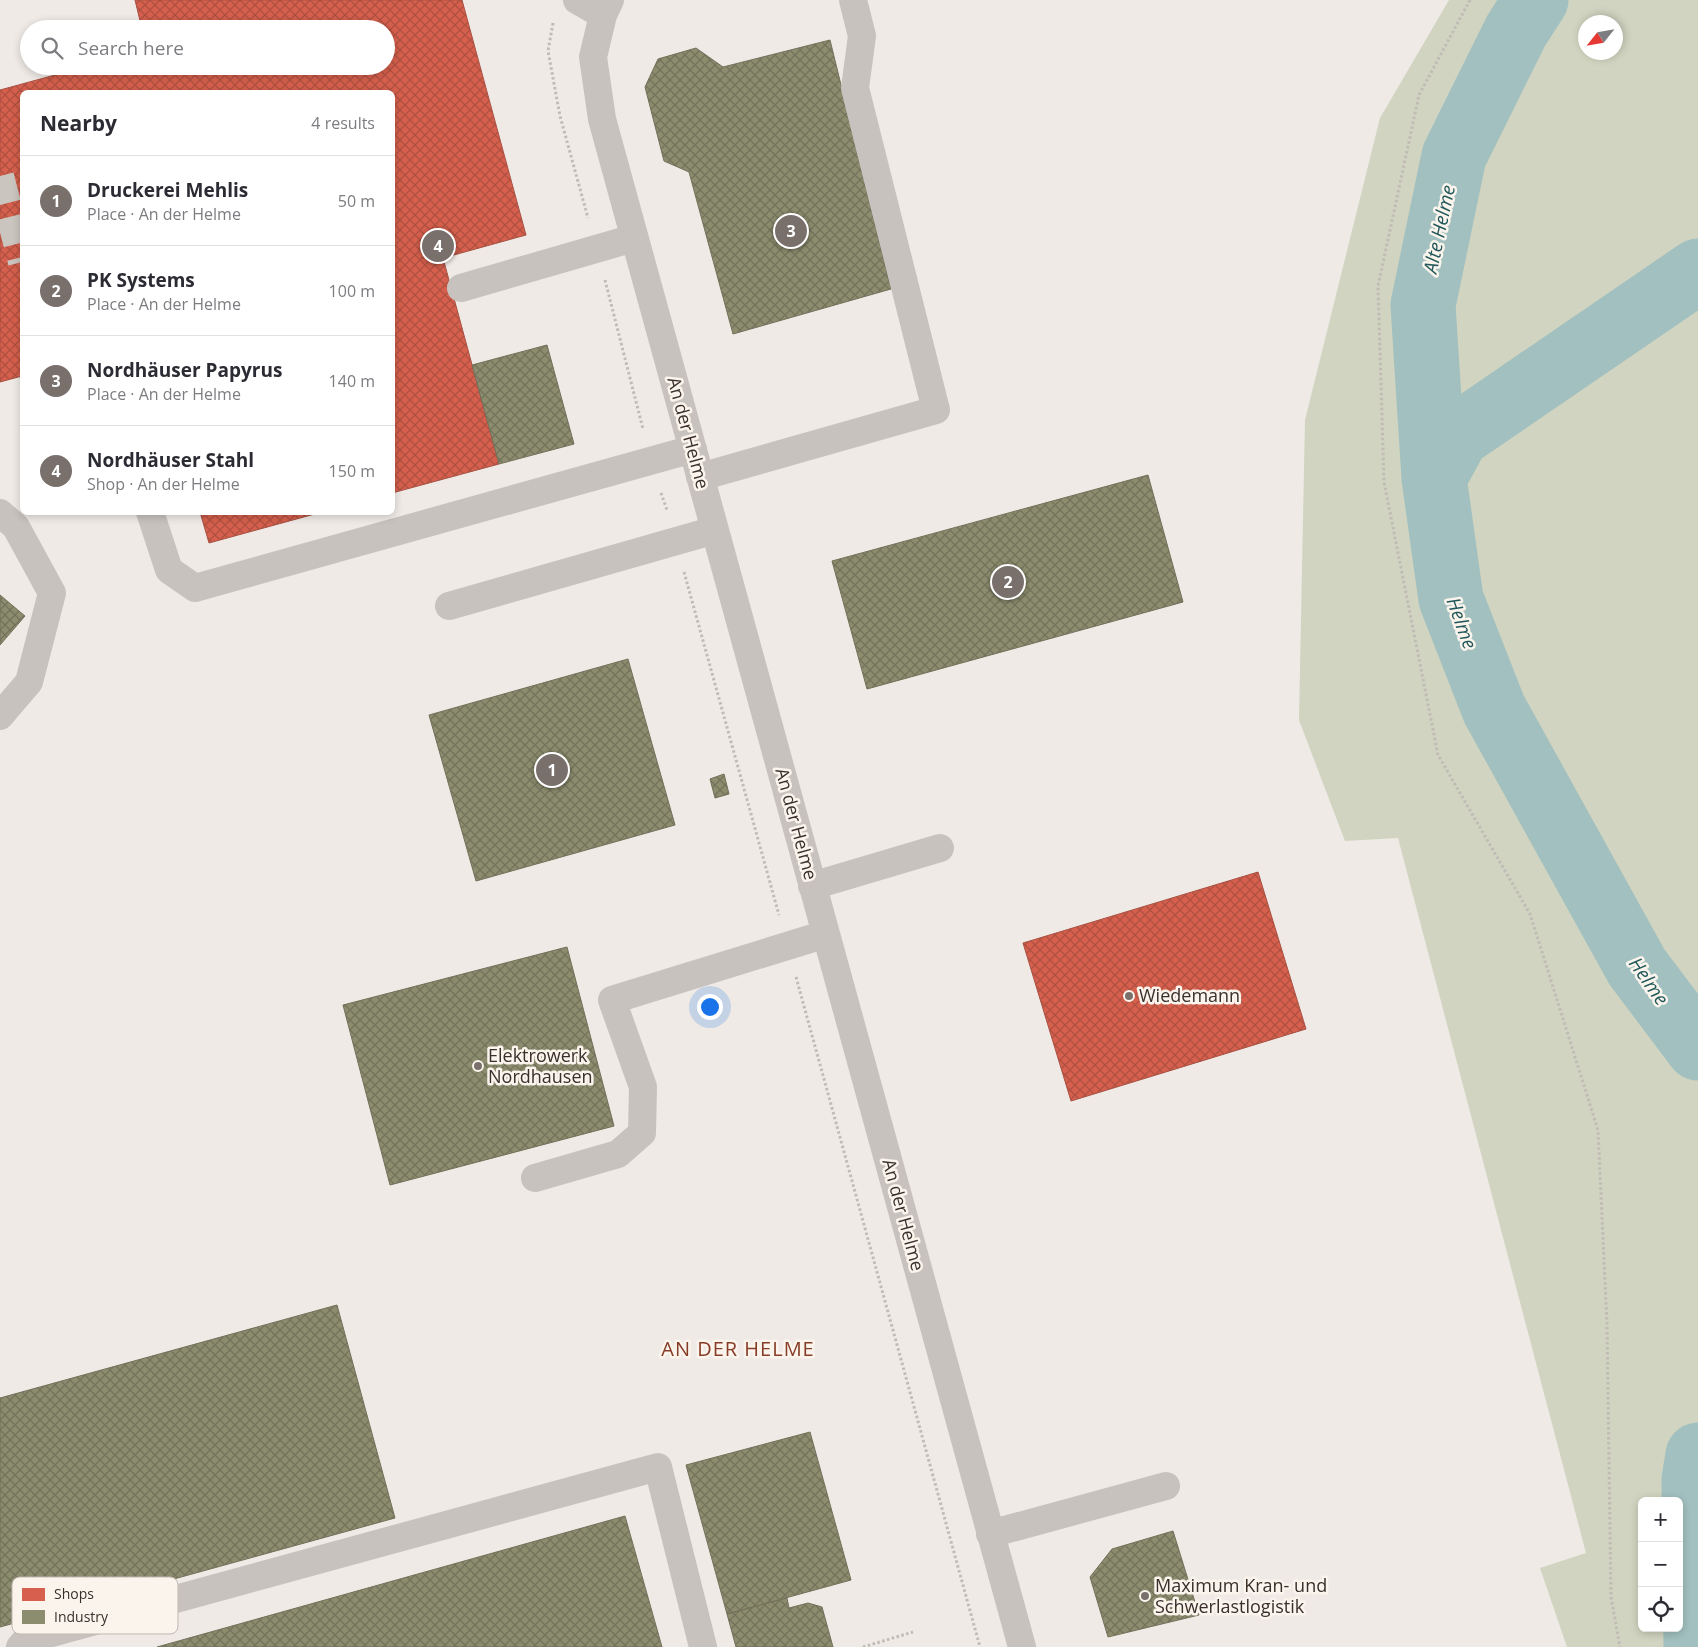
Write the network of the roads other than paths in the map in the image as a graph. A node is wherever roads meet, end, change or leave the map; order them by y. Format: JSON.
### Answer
{"nodes":[{"id":1,"x":578,"y":0,"type":"edge"},
{"id":2,"x":853,"y":0,"type":"edge"},
{"id":3,"x":606,"y":8,"type":"edge"},
{"id":4,"x":634,"y":238,"type":"junction"},
{"id":5,"x":461,"y":288,"type":"dead end"},
{"id":6,"x":692,"y":450,"type":"junction"},
{"id":7,"x":700,"y":477,"type":"junction"},
{"id":8,"x":0,"y":514,"type":"edge"},
{"id":9,"x":151,"y":515,"type":"edge"},
{"id":10,"x":715,"y":530,"type":"junction"},
{"id":11,"x":449,"y":606,"type":"dead end"},
{"id":12,"x":0,"y":716,"type":"edge"},
{"id":13,"x":940,"y":848,"type":"dead end"},
{"id":14,"x":812,"y":886,"type":"junction"},
{"id":15,"x":826,"y":934,"type":"junction"},
{"id":16,"x":535,"y":1178,"type":"dead end"},
{"id":17,"x":1166,"y":1486,"type":"dead end"},
{"id":18,"x":990,"y":1534,"type":"junction"},
{"id":19,"x":178,"y":1598,"type":"edge"},
{"id":20,"x":48,"y":1634,"type":"edge"},
{"id":21,"x":20,"y":1647,"type":"edge"},
{"id":22,"x":703,"y":1647,"type":"edge"},
{"id":23,"x":1022,"y":1647,"type":"edge"}],
"edges":[{"from":1,"to":3,"type":"street"},
{"from":2,"to":7,"type":"street"},
{"from":3,"to":4,"type":"street","name":"An der Helme"},
{"from":4,"to":5,"type":"street"},
{"from":4,"to":6,"type":"street","name":"An der Helme"},
{"from":6,"to":7,"type":"street","name":"An der Helme"},
{"from":6,"to":9,"type":"street"},
{"from":7,"to":10,"type":"street","name":"An der Helme"},
{"from":8,"to":12,"type":"street"},
{"from":10,"to":11,"type":"street"},
{"from":10,"to":14,"type":"street","name":"An der Helme"},
{"from":13,"to":14,"type":"street"},
{"from":14,"to":15,"type":"street","name":"An der Helme"},
{"from":15,"to":16,"type":"street"},
{"from":15,"to":18,"type":"street","name":"An der Helme"},
{"from":17,"to":18,"type":"street"},
{"from":18,"to":23,"type":"street","name":"An der Helme"},
{"from":19,"to":22,"type":"street"},
{"from":20,"to":21,"type":"street"}]}
